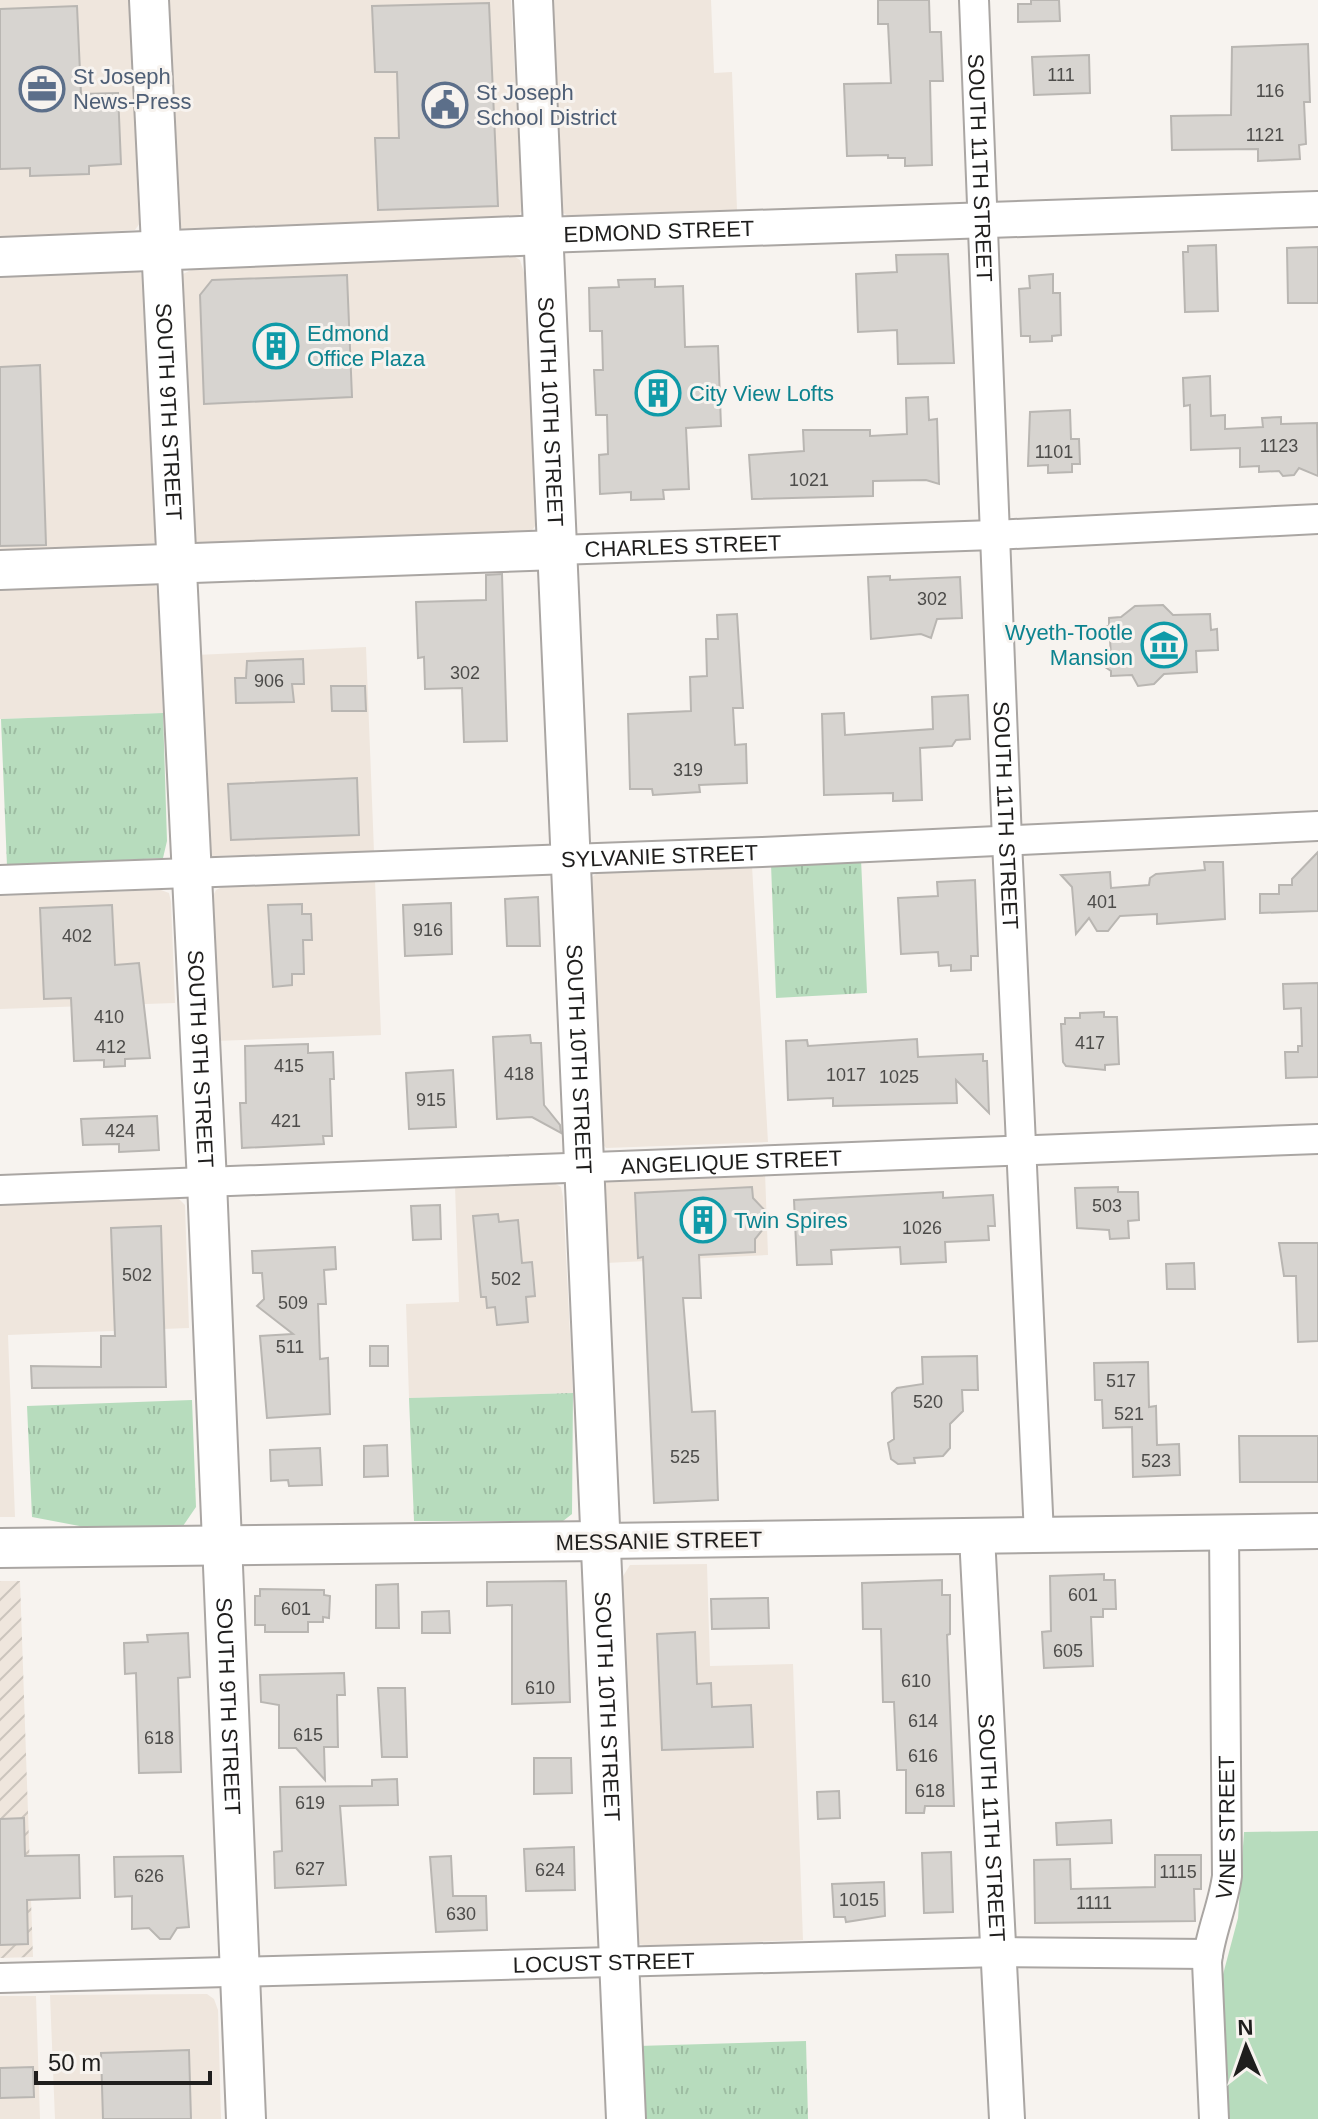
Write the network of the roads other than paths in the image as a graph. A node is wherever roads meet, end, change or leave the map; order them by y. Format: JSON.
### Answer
{"nodes":[{"id":1,"x":149,"y":0,"type":"edge"},
{"id":2,"x":533,"y":0,"type":"edge"},
{"id":3,"x":974,"y":0,"type":"edge"},
{"id":4,"x":1318,"y":209,"type":"edge"},
{"id":5,"x":983,"y":222,"type":"junction"},
{"id":6,"x":543,"y":235,"type":"junction"},
{"id":7,"x":159,"y":250,"type":"junction"},
{"id":8,"x":0,"y":257,"type":"edge"},
{"id":9,"x":1318,"y":519,"type":"edge"},
{"id":10,"x":994,"y":535,"type":"junction"},
{"id":11,"x":557,"y":550,"type":"junction"},
{"id":12,"x":176,"y":562,"type":"junction"},
{"id":13,"x":0,"y":570,"type":"edge"},
{"id":14,"x":1318,"y":826,"type":"edge"},
{"id":15,"x":1007,"y":841,"type":"junction"},
{"id":16,"x":571,"y":859,"type":"junction"},
{"id":17,"x":192,"y":873,"type":"junction"},
{"id":18,"x":0,"y":880,"type":"edge"},
{"id":19,"x":1318,"y":1139,"type":"edge"},
{"id":20,"x":1021,"y":1150,"type":"junction"},
{"id":21,"x":585,"y":1167,"type":"junction"},
{"id":22,"x":207,"y":1182,"type":"junction"},
{"id":23,"x":0,"y":1190,"type":"edge"},
{"id":24,"x":1318,"y":1531,"type":"edge"},
{"id":25,"x":1224,"y":1532,"type":"junction"},
{"id":26,"x":1039,"y":1535,"type":"junction"},
{"id":27,"x":977,"y":1536,"type":"junction"},
{"id":28,"x":602,"y":1541,"type":"junction"},
{"id":29,"x":223,"y":1547,"type":"junction"},
{"id":30,"x":0,"y":1548,"type":"edge"},
{"id":31,"x":999,"y":1952,"type":"junction"},
{"id":32,"x":1208,"y":1954,"type":"junction"},
{"id":33,"x":620,"y":1962,"type":"junction"},
{"id":34,"x":240,"y":1972,"type":"junction"},
{"id":35,"x":0,"y":1978,"type":"edge"},
{"id":36,"x":246,"y":2119,"type":"edge"},
{"id":37,"x":626,"y":2119,"type":"edge"},
{"id":38,"x":1007,"y":2119,"type":"edge"},
{"id":39,"x":1214,"y":2119,"type":"edge"}],
"edges":[{"from":1,"to":7,"type":"main road","name":"SOUTH 9TH STREET"},
{"from":2,"to":6,"type":"main road","name":"SOUTH 10TH STREET"},
{"from":3,"to":5,"type":"street","name":"SOUTH 11TH STREET"},
{"from":4,"to":5,"type":"street","name":"EDMOND STREET"},
{"from":5,"to":6,"type":"street","name":"EDMOND STREET"},
{"from":5,"to":10,"type":"street","name":"SOUTH 11TH STREET"},
{"from":6,"to":7,"type":"main road","name":"EDMOND STREET"},
{"from":6,"to":11,"type":"main road","name":"SOUTH 10TH STREET"},
{"from":7,"to":8,"type":"main road","name":"EDMOND STREET"},
{"from":7,"to":12,"type":"main road","name":"SOUTH 9TH STREET"},
{"from":9,"to":10,"type":"street","name":"CHARLES STREET"},
{"from":10,"to":11,"type":"street","name":"CHARLES STREET"},
{"from":10,"to":15,"type":"street","name":"SOUTH 11TH STREET"},
{"from":11,"to":12,"type":"main road","name":"CHARLES STREET"},
{"from":11,"to":16,"type":"main road","name":"SOUTH 10TH STREET"},
{"from":12,"to":13,"type":"main road","name":"CHARLES STREET"},
{"from":12,"to":17,"type":"main road","name":"SOUTH 9TH STREET"},
{"from":14,"to":15,"type":"street","name":"SYLVANIE STREET"},
{"from":15,"to":16,"type":"street","name":"SYLVANIE STREET"},
{"from":15,"to":20,"type":"street","name":"SOUTH 11TH STREET"},
{"from":16,"to":17,"type":"street","name":"SYLVANIE STREET"},
{"from":16,"to":21,"type":"main road","name":"SOUTH 10TH STREET"},
{"from":17,"to":18,"type":"street","name":"SYLVANIE STREET"},
{"from":17,"to":22,"type":"main road","name":"SOUTH 9TH STREET"},
{"from":19,"to":20,"type":"street","name":"ANGELIQUE STREET"},
{"from":20,"to":21,"type":"street","name":"ANGELIQUE STREET"},
{"from":20,"to":26,"type":"street","name":"SOUTH 11TH STREET"},
{"from":21,"to":22,"type":"street","name":"ANGELIQUE STREET"},
{"from":21,"to":28,"type":"main road","name":"SOUTH 10TH STREET"},
{"from":22,"to":23,"type":"street","name":"ANGELIQUE STREET"},
{"from":22,"to":29,"type":"main road","name":"SOUTH 9TH STREET"},
{"from":24,"to":25,"type":"street","name":"MESSANIE STREET"},
{"from":25,"to":26,"type":"street","name":"MESSANIE STREET"},
{"from":25,"to":32,"type":"street","name":"VINE STREET"},
{"from":26,"to":27,"type":"street","name":"MESSANIE STREET"},
{"from":27,"to":28,"type":"street","name":"MESSANIE STREET"},
{"from":27,"to":31,"type":"street","name":"SOUTH 11TH STREET"},
{"from":28,"to":29,"type":"main road","name":"MESSANIE STREET"},
{"from":28,"to":33,"type":"main road","name":"SOUTH 10TH STREET"},
{"from":29,"to":30,"type":"main road","name":"MESSANIE STREET"},
{"from":29,"to":34,"type":"main road","name":"SOUTH 9TH STREET"},
{"from":31,"to":32,"type":"street","name":"LOCUST STREET"},
{"from":31,"to":33,"type":"street","name":"LOCUST STREET"},
{"from":31,"to":38,"type":"street","name":"SOUTH 11TH STREET"},
{"from":32,"to":39,"type":"street","name":"VINE STREET"},
{"from":33,"to":34,"type":"street","name":"LOCUST STREET"},
{"from":33,"to":37,"type":"main road","name":"SOUTH 10TH STREET"},
{"from":34,"to":35,"type":"street","name":"LOCUST STREET"},
{"from":34,"to":36,"type":"main road","name":"SOUTH 9TH STREET"}]}
